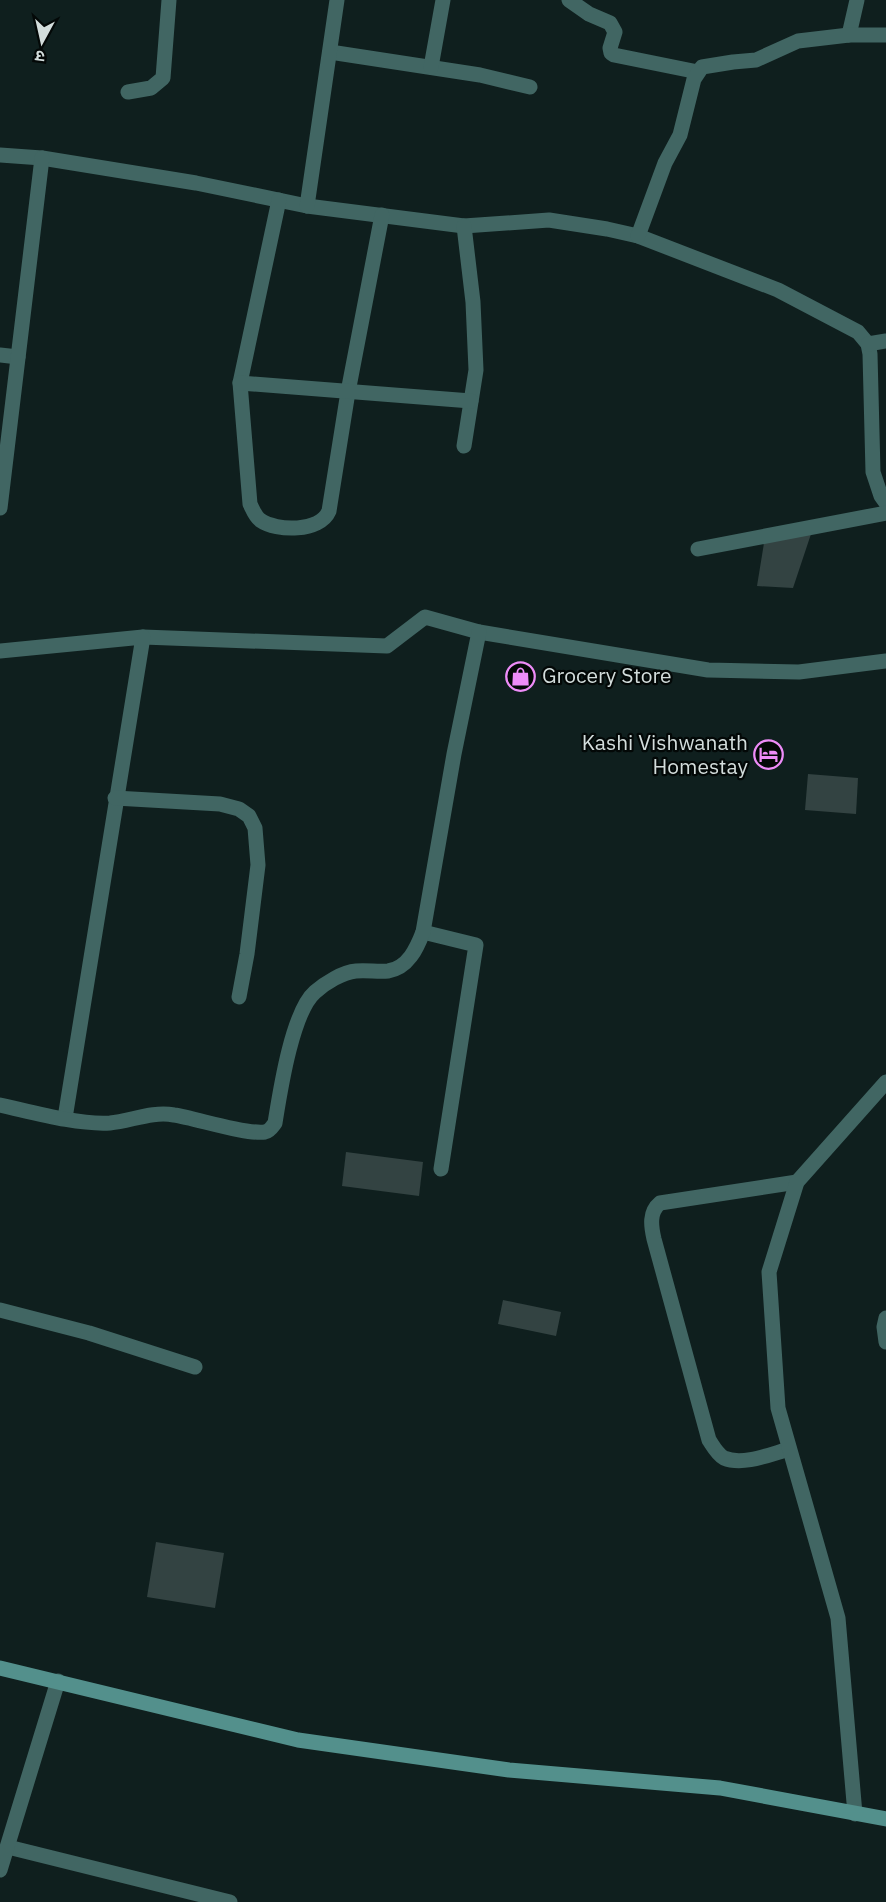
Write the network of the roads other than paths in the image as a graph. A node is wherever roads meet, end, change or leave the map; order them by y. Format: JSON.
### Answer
{"nodes":[{"id":1,"x":169,"y":0,"type":"edge"},
{"id":2,"x":185,"y":0,"type":"edge"},
{"id":3,"x":338,"y":0,"type":"edge"},
{"id":4,"x":442,"y":0,"type":"edge"},
{"id":5,"x":569,"y":0,"type":"edge"},
{"id":6,"x":857,"y":0,"type":"edge"},
{"id":7,"x":849,"y":35,"type":"junction"},
{"id":8,"x":886,"y":35,"type":"edge"},
{"id":9,"x":330,"y":52,"type":"junction"},
{"id":10,"x":431,"y":66,"type":"junction"},
{"id":11,"x":698,"y":72,"type":"junction"},
{"id":12,"x":530,"y":87,"type":"dead end"},
{"id":13,"x":128,"y":92,"type":"dead end"},
{"id":14,"x":0,"y":155,"type":"edge"},
{"id":15,"x":42,"y":158,"type":"junction"},
{"id":16,"x":279,"y":200,"type":"junction"},
{"id":17,"x":307,"y":206,"type":"junction"},
{"id":18,"x":382,"y":215,"type":"junction"},
{"id":19,"x":464,"y":226,"type":"junction"},
{"id":20,"x":638,"y":236,"type":"junction"},
{"id":21,"x":886,"y":342,"type":"edge"},
{"id":22,"x":868,"y":344,"type":"junction"},
{"id":23,"x":0,"y":355,"type":"edge"},
{"id":24,"x":18,"y":357,"type":"junction"},
{"id":25,"x":240,"y":383,"type":"junction"},
{"id":26,"x":348,"y":392,"type":"junction"},
{"id":27,"x":471,"y":401,"type":"junction"},
{"id":28,"x":465,"y":446,"type":"dead end"},
{"id":29,"x":3,"y":455,"type":"edge"},
{"id":30,"x":886,"y":503,"type":"edge"},
{"id":31,"x":0,"y":508,"type":"edge"},
{"id":32,"x":886,"y":513,"type":"edge"},
{"id":33,"x":698,"y":549,"type":"dead end"},
{"id":34,"x":479,"y":632,"type":"junction"},
{"id":35,"x":143,"y":637,"type":"junction"},
{"id":36,"x":0,"y":651,"type":"edge"},
{"id":37,"x":886,"y":661,"type":"edge"},
{"id":38,"x":116,"y":798,"type":"junction"},
{"id":39,"x":423,"y":932,"type":"junction"},
{"id":40,"x":238,"y":998,"type":"dead end"},
{"id":41,"x":886,"y":1082,"type":"edge"},
{"id":42,"x":0,"y":1105,"type":"edge"},
{"id":43,"x":65,"y":1118,"type":"junction"},
{"id":44,"x":441,"y":1169,"type":"dead end"},
{"id":45,"x":797,"y":1182,"type":"junction"},
{"id":46,"x":0,"y":1310,"type":"edge"},
{"id":47,"x":886,"y":1318,"type":"edge"},
{"id":48,"x":886,"y":1342,"type":"edge"},
{"id":49,"x":195,"y":1367,"type":"dead end"},
{"id":50,"x":789,"y":1449,"type":"junction"},
{"id":51,"x":0,"y":1668,"type":"edge"},
{"id":52,"x":58,"y":1681,"type":"junction"},
{"id":53,"x":855,"y":1814,"type":"junction"},
{"id":54,"x":886,"y":1819,"type":"edge"},
{"id":55,"x":9,"y":1847,"type":"junction"},
{"id":56,"x":0,"y":1870,"type":"edge"},
{"id":57,"x":230,"y":1902,"type":"edge"}],
"edges":[{"from":1,"to":2,"type":"street"},
{"from":1,"to":13,"type":"street"},
{"from":3,"to":9,"type":"street"},
{"from":4,"to":10,"type":"street"},
{"from":5,"to":11,"type":"street"},
{"from":6,"to":7,"type":"street"},
{"from":7,"to":8,"type":"street"},
{"from":7,"to":11,"type":"street"},
{"from":9,"to":10,"type":"street"},
{"from":9,"to":17,"type":"street"},
{"from":10,"to":12,"type":"street"},
{"from":11,"to":20,"type":"street"},
{"from":14,"to":15,"type":"street"},
{"from":15,"to":16,"type":"street"},
{"from":15,"to":24,"type":"street"},
{"from":16,"to":17,"type":"street"},
{"from":16,"to":25,"type":"street"},
{"from":17,"to":18,"type":"street"},
{"from":18,"to":19,"type":"street"},
{"from":18,"to":26,"type":"street"},
{"from":19,"to":20,"type":"street"},
{"from":19,"to":27,"type":"street"},
{"from":20,"to":22,"type":"street"},
{"from":21,"to":22,"type":"street"},
{"from":22,"to":30,"type":"street"},
{"from":23,"to":24,"type":"street"},
{"from":24,"to":29,"type":"street"},
{"from":25,"to":26,"type":"street"},
{"from":25,"to":26,"type":"street"},
{"from":26,"to":27,"type":"street"},
{"from":27,"to":28,"type":"street"},
{"from":29,"to":31,"type":"street"},
{"from":32,"to":33,"type":"street"},
{"from":34,"to":35,"type":"street"},
{"from":34,"to":37,"type":"street"},
{"from":34,"to":39,"type":"street"},
{"from":35,"to":36,"type":"street"},
{"from":35,"to":38,"type":"street"},
{"from":38,"to":40,"type":"street"},
{"from":38,"to":43,"type":"street"},
{"from":39,"to":43,"type":"street"},
{"from":39,"to":44,"type":"street"},
{"from":41,"to":45,"type":"street"},
{"from":42,"to":43,"type":"street"},
{"from":45,"to":50,"type":"street"},
{"from":45,"to":50,"type":"street"},
{"from":46,"to":49,"type":"street"},
{"from":47,"to":48,"type":"street"},
{"from":50,"to":53,"type":"street"},
{"from":51,"to":52,"type":"street"},
{"from":52,"to":53,"type":"street"},
{"from":52,"to":55,"type":"street"},
{"from":53,"to":54,"type":"street"},
{"from":55,"to":56,"type":"street"},
{"from":55,"to":57,"type":"street"}]}
